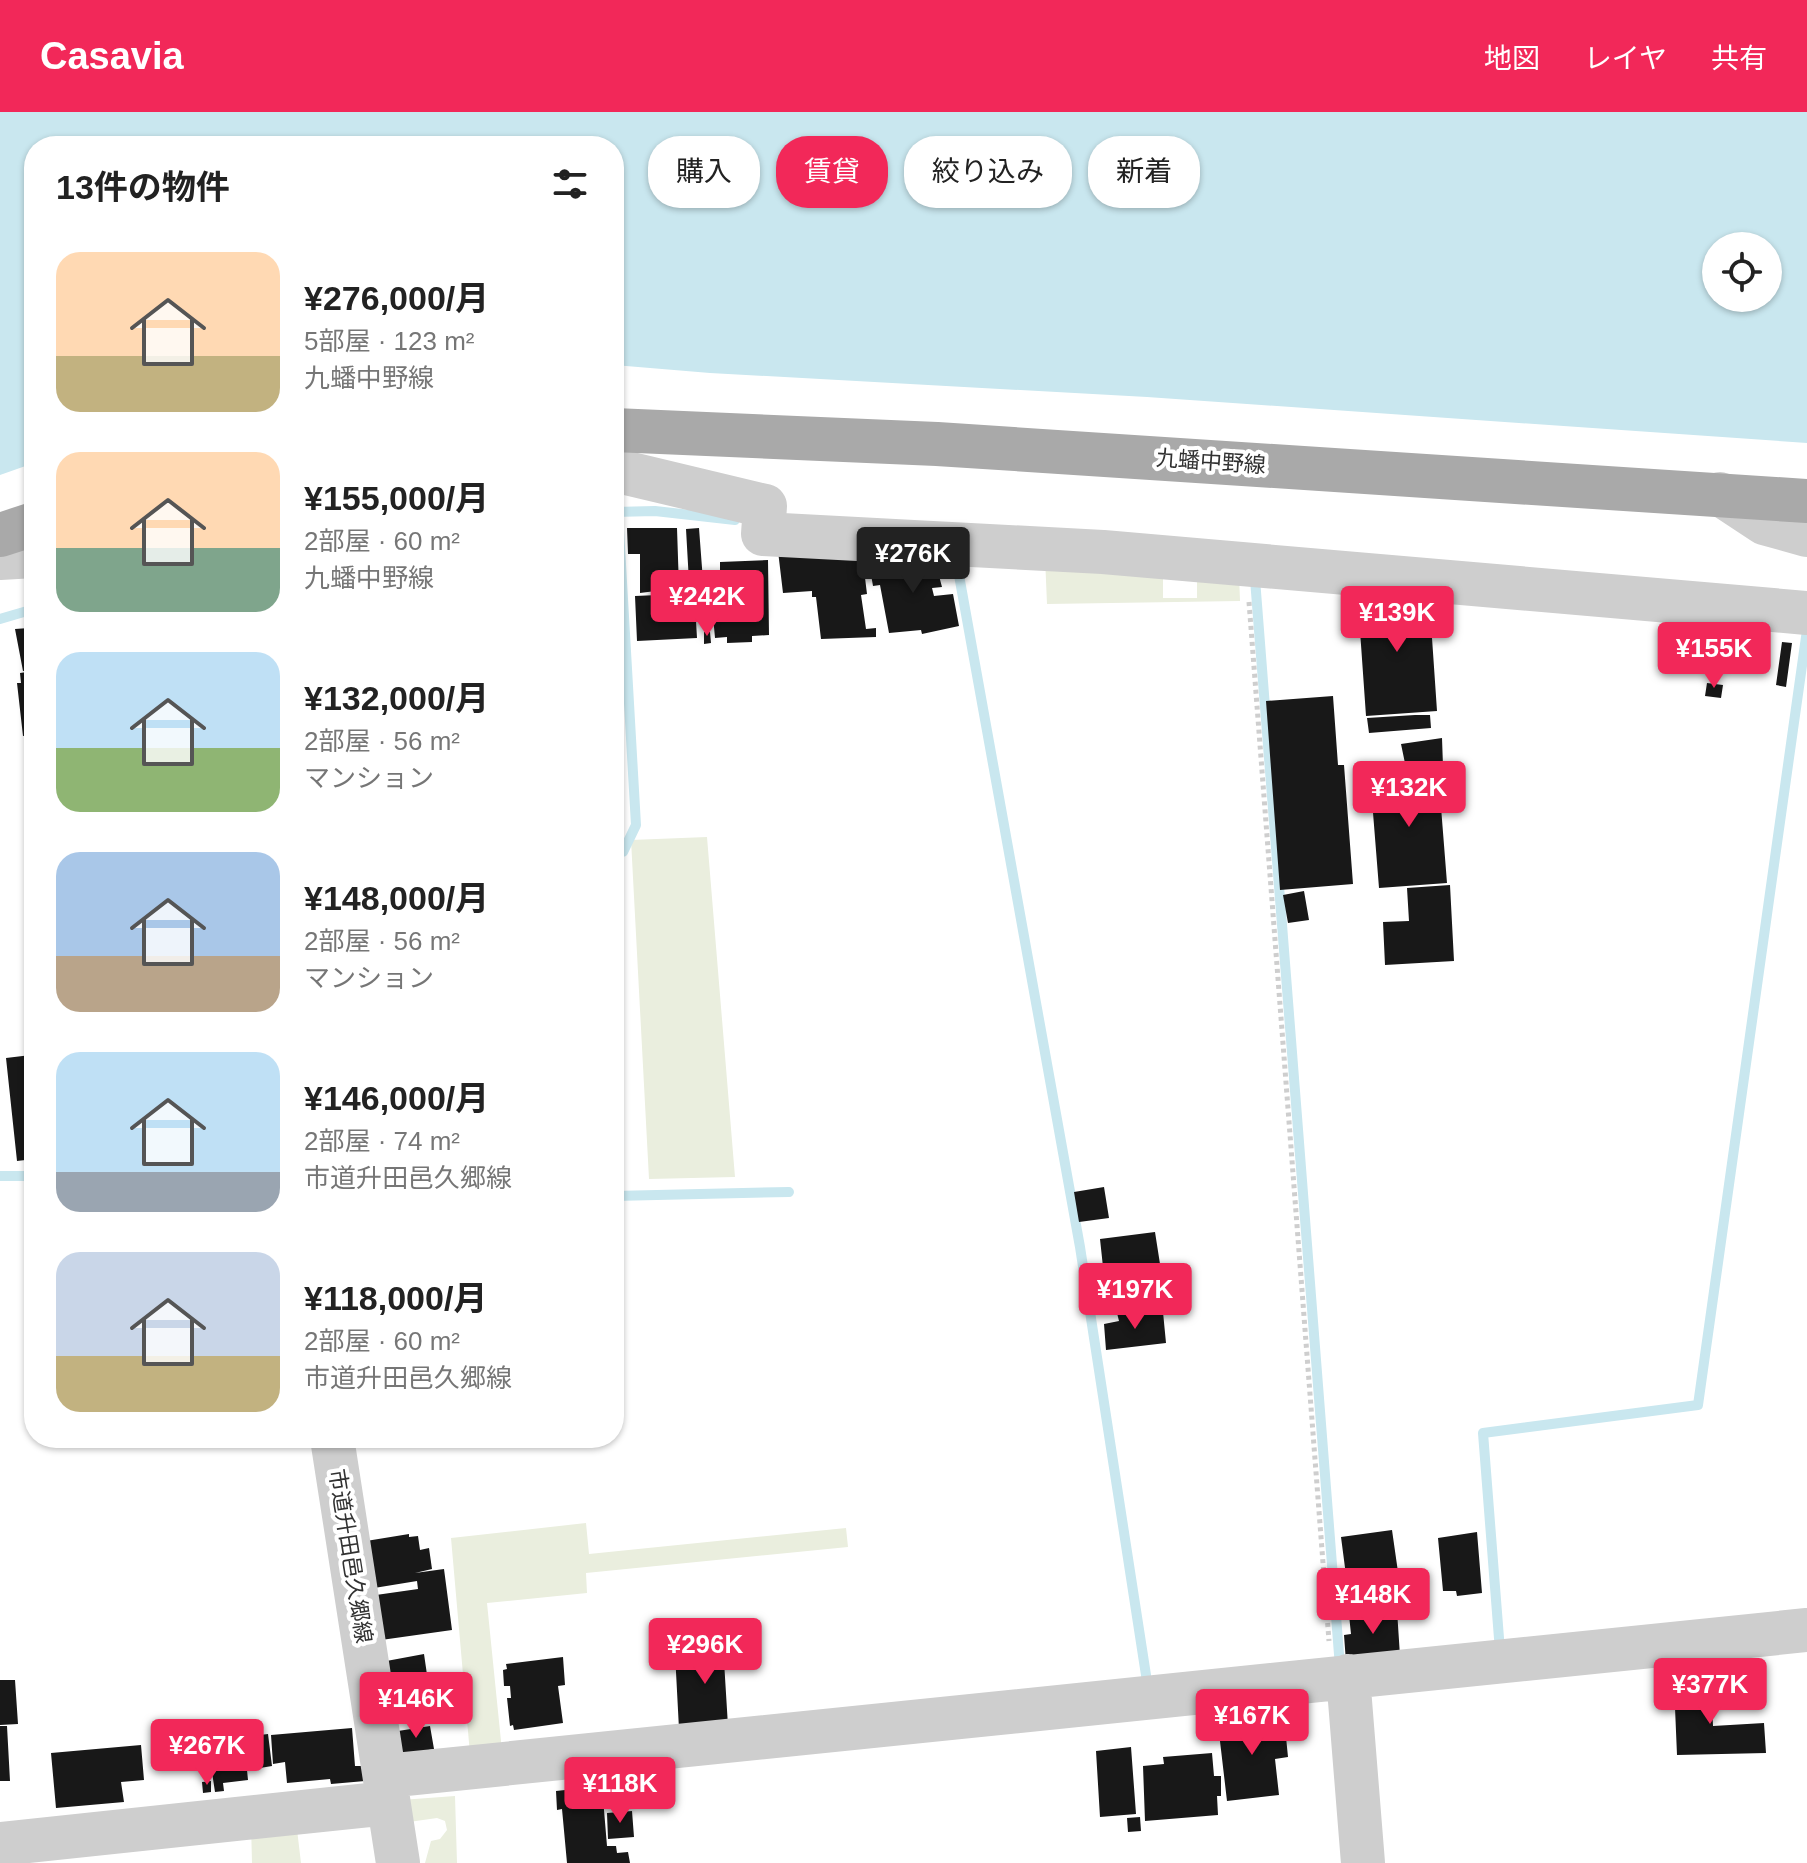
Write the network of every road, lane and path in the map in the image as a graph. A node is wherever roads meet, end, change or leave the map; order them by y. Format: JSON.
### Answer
{"nodes":[{"id":1,"x":624,"y":430,"type":"edge"},
{"id":2,"x":624,"y":472,"type":"edge"},
{"id":3,"x":1720,"y":494,"type":"junction"},
{"id":4,"x":1807,"y":501,"type":"edge"},
{"id":5,"x":24,"y":527,"type":"edge"},
{"id":6,"x":0,"y":535,"type":"edge"},
{"id":7,"x":1807,"y":535,"type":"edge"},
{"id":8,"x":24,"y":557,"type":"edge"},
{"id":9,"x":0,"y":558,"type":"edge"},
{"id":10,"x":1246,"y":566,"type":"junction"},
{"id":11,"x":1807,"y":613,"type":"edge"},
{"id":12,"x":334,"y":1448,"type":"edge"},
{"id":13,"x":1807,"y":1630,"type":"edge"},
{"id":14,"x":1345,"y":1685,"type":"junction"},
{"id":15,"x":387,"y":1790,"type":"junction"},
{"id":16,"x":0,"y":1844,"type":"edge"},
{"id":17,"x":398,"y":1863,"type":"edge"},
{"id":18,"x":1363,"y":1863,"type":"edge"}],
"edges":[{"from":1,"to":3,"type":"main road","name":"九蟠中野線"},
{"from":2,"to":10,"type":"street"},
{"from":3,"to":4,"type":"main road","name":"九蟠中野線"},
{"from":3,"to":7,"type":"street"},
{"from":5,"to":6,"type":"main road"},
{"from":8,"to":9,"type":"street"},
{"from":10,"to":11,"type":"street"},
{"from":10,"to":14,"type":"path"},
{"from":12,"to":15,"type":"street","name":"市道升田邑久郷線"},
{"from":13,"to":14,"type":"street"},
{"from":14,"to":15,"type":"street"},
{"from":14,"to":18,"type":"street"},
{"from":15,"to":16,"type":"street"},
{"from":15,"to":17,"type":"street","name":"市道升田邑久郷線"}]}
